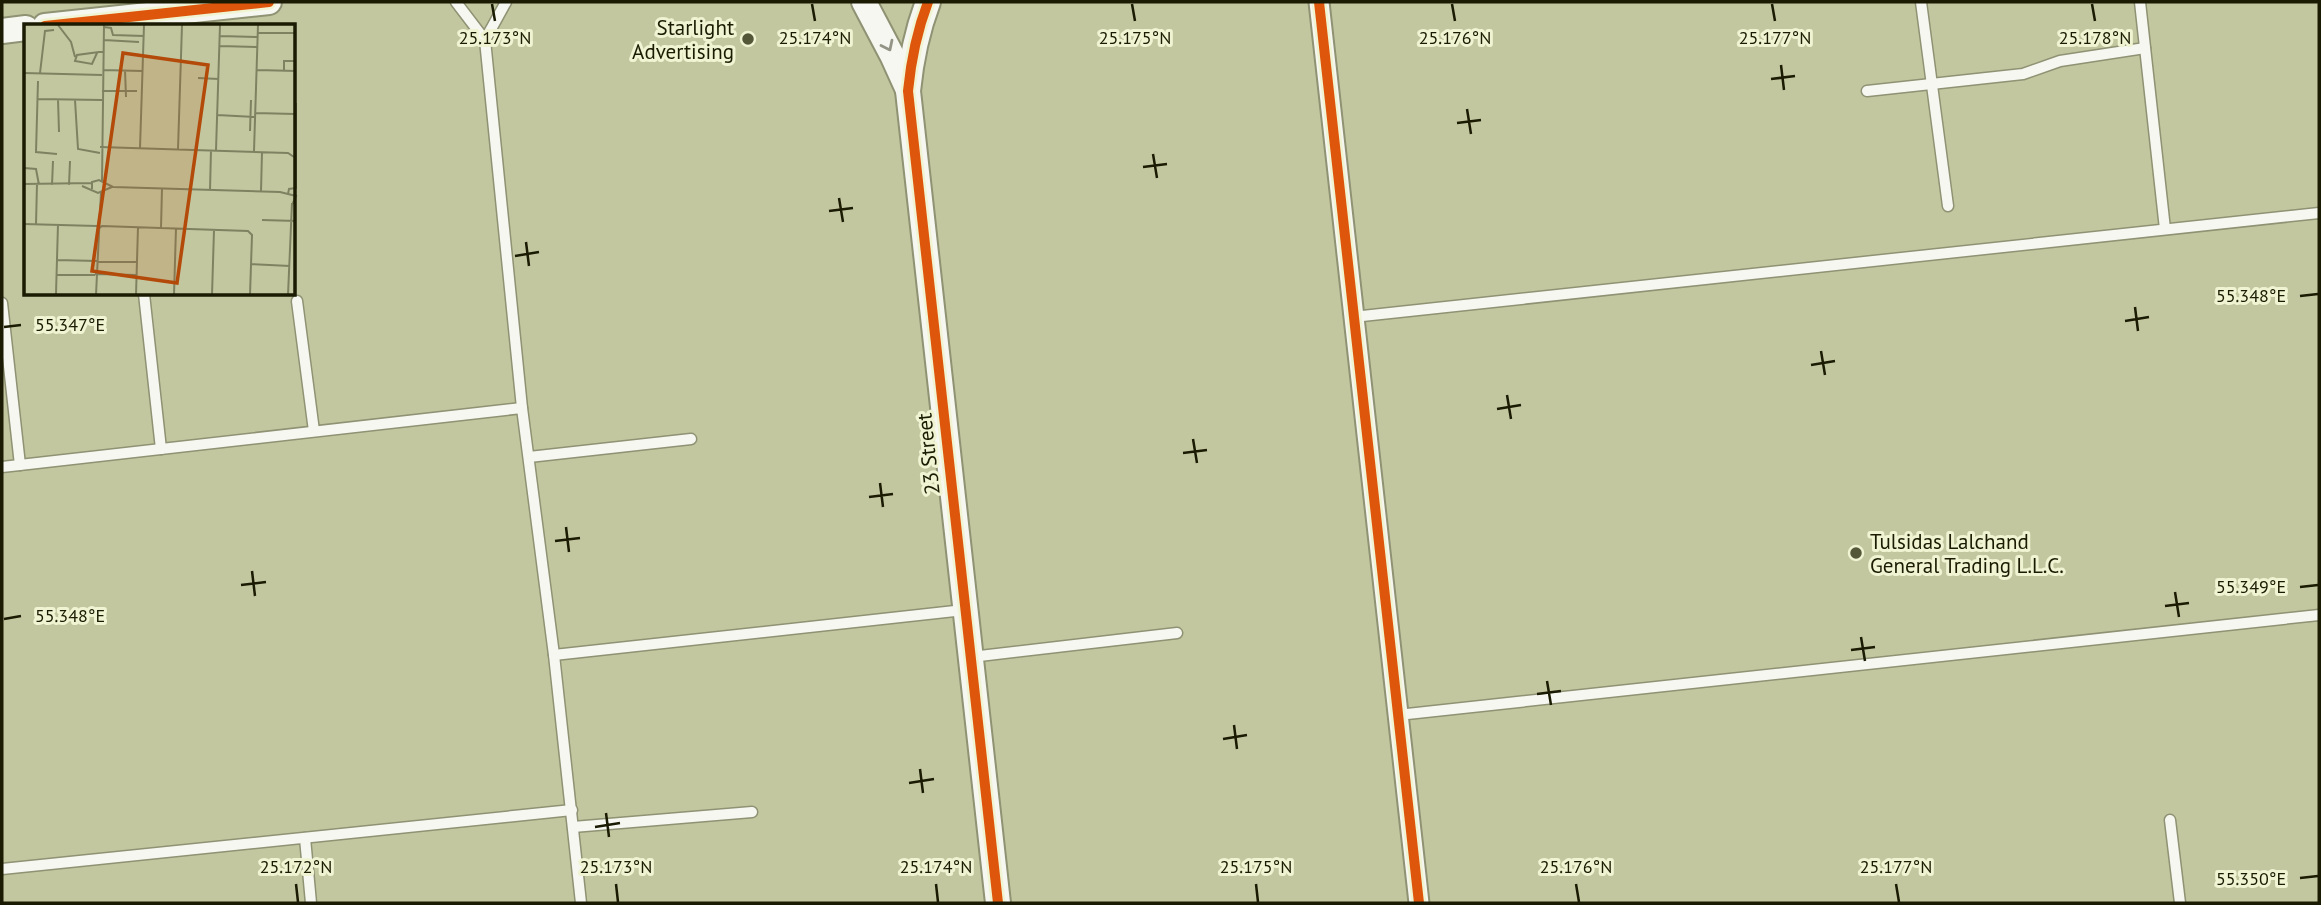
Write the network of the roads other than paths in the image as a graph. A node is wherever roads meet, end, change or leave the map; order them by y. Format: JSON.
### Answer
{"nodes":[{"id":1,"x":268,"y":2,"type":"edge"},
{"id":2,"x":456,"y":2,"type":"edge"},
{"id":3,"x":506,"y":2,"type":"edge"},
{"id":4,"x":864,"y":2,"type":"edge"},
{"id":5,"x":928,"y":2,"type":"edge"},
{"id":6,"x":1319,"y":2,"type":"edge"},
{"id":7,"x":1921,"y":2,"type":"edge"},
{"id":8,"x":2140,"y":2,"type":"edge"},
{"id":9,"x":114,"y":18,"type":"edge"},
{"id":10,"x":62,"y":24,"type":"edge"},
{"id":11,"x":24,"y":28,"type":"edge"},
{"id":12,"x":2,"y":31,"type":"edge"},
{"id":13,"x":485,"y":40,"type":"junction"},
{"id":14,"x":2145,"y":48,"type":"junction"},
{"id":15,"x":1932,"y":84,"type":"junction"},
{"id":16,"x":908,"y":91,"type":"junction"},
{"id":17,"x":1867,"y":91,"type":"dead end"},
{"id":18,"x":1948,"y":206,"type":"dead end"},
{"id":19,"x":2319,"y":213,"type":"edge"},
{"id":20,"x":2165,"y":229,"type":"junction"},
{"id":21,"x":144,"y":296,"type":"edge"},
{"id":22,"x":297,"y":301,"type":"dead end"},
{"id":23,"x":2,"y":303,"type":"edge"},
{"id":24,"x":1353,"y":317,"type":"junction"},
{"id":25,"x":522,"y":408,"type":"junction"},
{"id":26,"x":314,"y":432,"type":"junction"},
{"id":27,"x":691,"y":439,"type":"dead end"},
{"id":28,"x":161,"y":449,"type":"junction"},
{"id":29,"x":529,"y":457,"type":"junction"},
{"id":30,"x":20,"y":465,"type":"junction"},
{"id":31,"x":2,"y":467,"type":"edge"},
{"id":32,"x":965,"y":610,"type":"junction"},
{"id":33,"x":2319,"y":615,"type":"edge"},
{"id":34,"x":1177,"y":633,"type":"dead end"},
{"id":35,"x":554,"y":655,"type":"junction"},
{"id":36,"x":970,"y":657,"type":"junction"},
{"id":37,"x":1397,"y":715,"type":"junction"},
{"id":38,"x":572,"y":810,"type":"junction"},
{"id":39,"x":752,"y":812,"type":"dead end"},
{"id":40,"x":2170,"y":820,"type":"dead end"},
{"id":41,"x":573,"y":827,"type":"junction"},
{"id":42,"x":305,"y":838,"type":"junction"},
{"id":43,"x":2,"y":869,"type":"edge"},
{"id":44,"x":311,"y":903,"type":"edge"},
{"id":45,"x":581,"y":903,"type":"edge"},
{"id":46,"x":998,"y":903,"type":"edge"},
{"id":47,"x":1419,"y":903,"type":"edge"},
{"id":48,"x":2180,"y":903,"type":"edge"}],
"edges":[{"from":1,"to":9,"type":"street"},
{"from":2,"to":13,"type":"lane"},
{"from":3,"to":13,"type":"lane"},
{"from":4,"to":16,"type":"street","name":"23 Street","one_way":true},
{"from":5,"to":16,"type":"street","name":"23 Street"},
{"from":6,"to":24,"type":"street"},
{"from":7,"to":15,"type":"lane"},
{"from":8,"to":14,"type":"lane"},
{"from":9,"to":10,"type":"street"},
{"from":11,"to":12,"type":"street"},
{"from":13,"to":25,"type":"lane"},
{"from":14,"to":15,"type":"lane"},
{"from":14,"to":20,"type":"lane"},
{"from":15,"to":17,"type":"lane"},
{"from":15,"to":18,"type":"lane"},
{"from":16,"to":32,"type":"street","name":"23 Street"},
{"from":19,"to":20,"type":"lane"},
{"from":20,"to":24,"type":"lane"},
{"from":21,"to":28,"type":"lane"},
{"from":22,"to":26,"type":"lane"},
{"from":23,"to":30,"type":"lane"},
{"from":24,"to":37,"type":"street"},
{"from":25,"to":26,"type":"lane"},
{"from":25,"to":29,"type":"lane"},
{"from":26,"to":28,"type":"lane"},
{"from":27,"to":29,"type":"lane"},
{"from":28,"to":30,"type":"lane"},
{"from":29,"to":35,"type":"lane"},
{"from":30,"to":31,"type":"lane"},
{"from":32,"to":35,"type":"lane"},
{"from":32,"to":36,"type":"street","name":"23 Street"},
{"from":33,"to":37,"type":"lane"},
{"from":34,"to":36,"type":"lane"},
{"from":35,"to":38,"type":"lane"},
{"from":36,"to":46,"type":"street","name":"23 Street"},
{"from":37,"to":47,"type":"street"},
{"from":38,"to":41,"type":"lane"},
{"from":38,"to":42,"type":"lane"},
{"from":39,"to":41,"type":"lane"},
{"from":40,"to":48,"type":"lane"},
{"from":41,"to":45,"type":"lane"},
{"from":42,"to":43,"type":"lane"},
{"from":42,"to":44,"type":"lane"}]}
